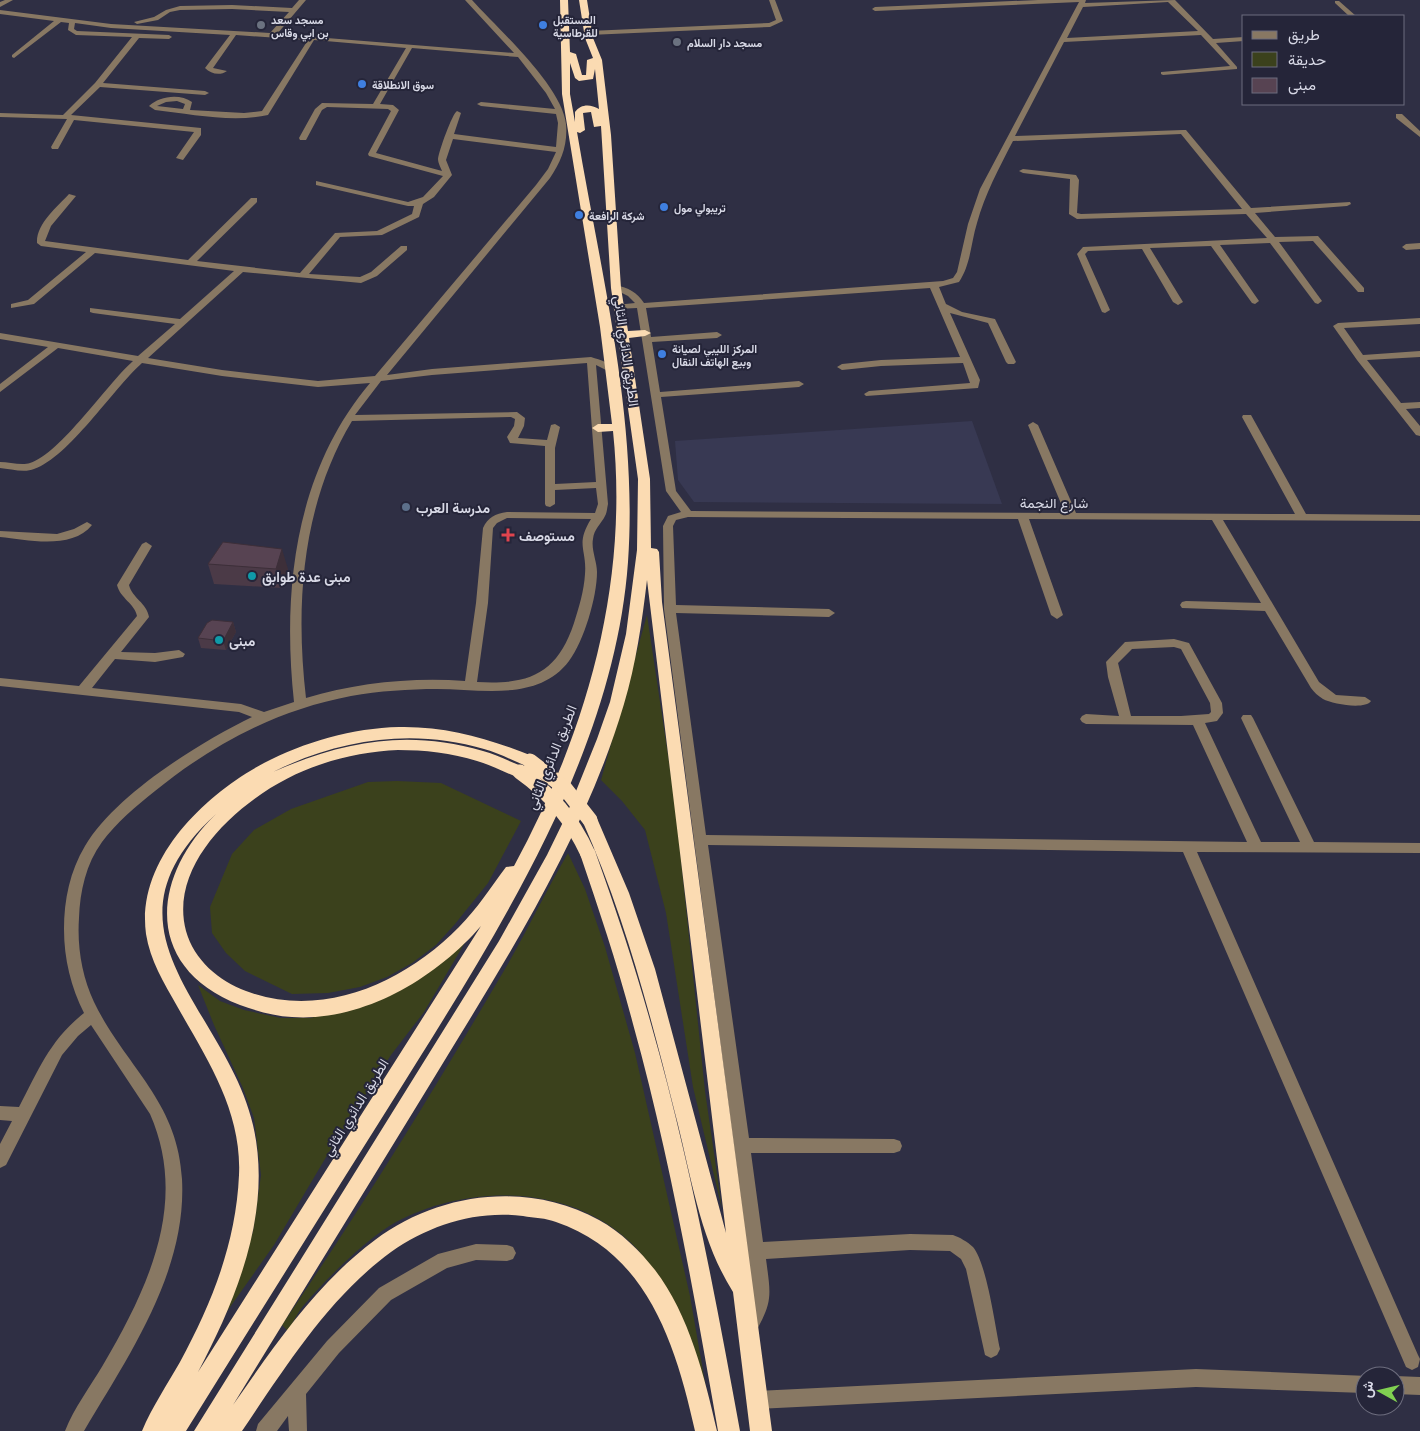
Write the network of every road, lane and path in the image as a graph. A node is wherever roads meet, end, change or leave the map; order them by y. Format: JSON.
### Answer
{"nodes":[{"id":1,"x":10,"y":0,"type":"edge"},
{"id":2,"x":185,"y":0,"type":"edge"},
{"id":3,"x":303,"y":0,"type":"edge"},
{"id":4,"x":468,"y":0,"type":"edge"},
{"id":5,"x":564,"y":0,"type":"edge"},
{"id":6,"x":568,"y":0,"type":"edge"},
{"id":7,"x":583,"y":0,"type":"edge"},
{"id":8,"x":772,"y":0,"type":"edge"},
{"id":9,"x":906,"y":0,"type":"edge"},
{"id":10,"x":1171,"y":0,"type":"edge"},
{"id":11,"x":1082,"y":2,"type":"edge"},
{"id":12,"x":1337,"y":2,"type":"dead end"},
{"id":13,"x":967,"y":3,"type":"edge"},
{"id":14,"x":0,"y":5,"type":"edge"},
{"id":15,"x":910,"y":8,"type":"junction"},
{"id":16,"x":176,"y":9,"type":"junction"},
{"id":17,"x":875,"y":9,"type":"dead end"},
{"id":18,"x":294,"y":10,"type":"junction"},
{"id":19,"x":0,"y":12,"type":"edge"},
{"id":20,"x":1352,"y":15,"type":"edge"},
{"id":21,"x":59,"y":20,"type":"junction"},
{"id":22,"x":105,"y":21,"type":"dead end"},
{"id":23,"x":72,"y":22,"type":"junction"},
{"id":24,"x":244,"y":34,"type":"junction"},
{"id":25,"x":1204,"y":34,"type":"junction"},
{"id":26,"x":233,"y":35,"type":"junction"},
{"id":27,"x":271,"y":36,"type":"junction"},
{"id":28,"x":589,"y":36,"type":"junction"},
{"id":29,"x":136,"y":37,"type":"junction"},
{"id":30,"x":312,"y":38,"type":"junction"},
{"id":31,"x":1242,"y":39,"type":"edge"},
{"id":32,"x":1062,"y":40,"type":"junction"},
{"id":33,"x":1211,"y":41,"type":"junction"},
{"id":34,"x":410,"y":46,"type":"junction"},
{"id":35,"x":518,"y":55,"type":"junction"},
{"id":36,"x":14,"y":56,"type":"dead end"},
{"id":37,"x":223,"y":71,"type":"dead end"},
{"id":38,"x":1163,"y":73,"type":"dead end"},
{"id":39,"x":98,"y":85,"type":"junction"},
{"id":40,"x":205,"y":93,"type":"dead end"},
{"id":41,"x":481,"y":104,"type":"dead end"},
{"id":42,"x":376,"y":105,"type":"junction"},
{"id":43,"x":185,"y":111,"type":"dead end"},
{"id":44,"x":560,"y":112,"type":"junction"},
{"id":45,"x":457,"y":113,"type":"dead end"},
{"id":46,"x":0,"y":115,"type":"edge"},
{"id":47,"x":1399,"y":116,"type":"dead end"},
{"id":48,"x":68,"y":118,"type":"junction"},
{"id":49,"x":1420,"y":135,"type":"edge"},
{"id":50,"x":448,"y":136,"type":"junction"},
{"id":51,"x":303,"y":138,"type":"dead end"},
{"id":52,"x":1009,"y":140,"type":"junction"},
{"id":53,"x":55,"y":147,"type":"dead end"},
{"id":54,"x":560,"y":150,"type":"junction"},
{"id":55,"x":180,"y":158,"type":"dead end"},
{"id":56,"x":1023,"y":171,"type":"dead end"},
{"id":57,"x":580,"y":174,"type":"junction"},
{"id":58,"x":610,"y":174,"type":"junction"},
{"id":59,"x":448,"y":175,"type":"junction"},
{"id":60,"x":319,"y":183,"type":"dead end"},
{"id":61,"x":72,"y":196,"type":"dead end"},
{"id":62,"x":254,"y":200,"type":"dead end"},
{"id":63,"x":419,"y":204,"type":"junction"},
{"id":64,"x":1347,"y":204,"type":"dead end"},
{"id":65,"x":1248,"y":211,"type":"junction"},
{"id":66,"x":1272,"y":240,"type":"junction"},
{"id":67,"x":1214,"y":243,"type":"junction"},
{"id":68,"x":1420,"y":246,"type":"edge"},
{"id":69,"x":1145,"y":247,"type":"junction"},
{"id":70,"x":1406,"y":247,"type":"dead end"},
{"id":71,"x":404,"y":248,"type":"dead end"},
{"id":72,"x":92,"y":251,"type":"junction"},
{"id":73,"x":190,"y":263,"type":"junction"},
{"id":74,"x":242,"y":268,"type":"junction"},
{"id":75,"x":302,"y":276,"type":"junction"},
{"id":76,"x":933,"y":284,"type":"junction"},
{"id":77,"x":616,"y":288,"type":"junction"},
{"id":78,"x":1361,"y":290,"type":"dead end"},
{"id":79,"x":1255,"y":301,"type":"dead end"},
{"id":80,"x":1318,"y":301,"type":"dead end"},
{"id":81,"x":1178,"y":302,"type":"dead end"},
{"id":82,"x":942,"y":305,"type":"junction"},
{"id":83,"x":14,"y":306,"type":"dead end"},
{"id":84,"x":641,"y":306,"type":"junction"},
{"id":85,"x":619,"y":307,"type":"junction"},
{"id":86,"x":93,"y":310,"type":"dead end"},
{"id":87,"x":1105,"y":310,"type":"dead end"},
{"id":88,"x":1420,"y":321,"type":"edge"},
{"id":89,"x":183,"y":322,"type":"junction"},
{"id":90,"x":623,"y":335,"type":"junction"},
{"id":91,"x":717,"y":335,"type":"dead end"},
{"id":92,"x":0,"y":336,"type":"edge"},
{"id":93,"x":646,"y":336,"type":"junction"},
{"id":94,"x":56,"y":345,"type":"junction"},
{"id":95,"x":609,"y":345,"type":"junction"},
{"id":96,"x":1420,"y":354,"type":"edge"},
{"id":97,"x":1360,"y":358,"type":"junction"},
{"id":98,"x":141,"y":359,"type":"junction"},
{"id":99,"x":591,"y":360,"type":"junction"},
{"id":100,"x":966,"y":360,"type":"junction"},
{"id":101,"x":1011,"y":362,"type":"dead end"},
{"id":102,"x":842,"y":367,"type":"dead end"},
{"id":103,"x":612,"y":370,"type":"junction"},
{"id":104,"x":380,"y":377,"type":"junction"},
{"id":105,"x":798,"y":384,"type":"dead end"},
{"id":106,"x":0,"y":389,"type":"edge"},
{"id":107,"x":869,"y":394,"type":"dead end"},
{"id":108,"x":655,"y":395,"type":"junction"},
{"id":109,"x":1420,"y":405,"type":"edge"},
{"id":110,"x":1398,"y":406,"type":"junction"},
{"id":111,"x":1247,"y":417,"type":"dead end"},
{"id":112,"x":349,"y":418,"type":"junction"},
{"id":113,"x":1033,"y":425,"type":"dead end"},
{"id":114,"x":555,"y":427,"type":"dead end"},
{"id":115,"x":618,"y":427,"type":"junction"},
{"id":116,"x":598,"y":428,"type":"junction"},
{"id":117,"x":1420,"y":434,"type":"edge"},
{"id":118,"x":551,"y":443,"type":"junction"},
{"id":119,"x":0,"y":465,"type":"edge"},
{"id":120,"x":602,"y":485,"type":"junction"},
{"id":121,"x":550,"y":486,"type":"junction"},
{"id":122,"x":645,"y":501,"type":"junction"},
{"id":123,"x":550,"y":504,"type":"dead end"},
{"id":124,"x":688,"y":514,"type":"junction"},
{"id":125,"x":600,"y":516,"type":"junction"},
{"id":126,"x":1023,"y":517,"type":"junction"},
{"id":127,"x":1072,"y":517,"type":"junction"},
{"id":128,"x":1216,"y":517,"type":"junction"},
{"id":129,"x":1303,"y":518,"type":"junction"},
{"id":130,"x":1420,"y":518,"type":"edge"},
{"id":131,"x":87,"y":524,"type":"dead end"},
{"id":132,"x":0,"y":534,"type":"edge"},
{"id":133,"x":146,"y":546,"type":"dead end"},
{"id":134,"x":1186,"y":605,"type":"dead end"},
{"id":135,"x":1269,"y":607,"type":"junction"},
{"id":136,"x":670,"y":608,"type":"junction"},
{"id":137,"x":829,"y":613,"type":"dead end"},
{"id":138,"x":1057,"y":615,"type":"dead end"},
{"id":139,"x":179,"y":654,"type":"dead end"},
{"id":140,"x":113,"y":655,"type":"junction"},
{"id":141,"x":0,"y":682,"type":"edge"},
{"id":142,"x":470,"y":687,"type":"junction"},
{"id":143,"x":82,"y":691,"type":"junction"},
{"id":144,"x":1365,"y":701,"type":"dead end"},
{"id":145,"x":300,"y":704,"type":"junction"},
{"id":146,"x":263,"y":717,"type":"junction"},
{"id":147,"x":1247,"y":718,"type":"dead end"},
{"id":148,"x":1086,"y":719,"type":"dead end"},
{"id":149,"x":1126,"y":720,"type":"junction"},
{"id":150,"x":1197,"y":720,"type":"junction"},
{"id":151,"x":525,"y":766,"type":"junction"},
{"id":152,"x":541,"y":832,"type":"junction"},
{"id":153,"x":702,"y":840,"type":"junction"},
{"id":154,"x":1188,"y":848,"type":"junction"},
{"id":155,"x":1257,"y":848,"type":"junction"},
{"id":156,"x":1310,"y":848,"type":"junction"},
{"id":157,"x":1420,"y":848,"type":"edge"},
{"id":158,"x":93,"y":1015,"type":"junction"},
{"id":159,"x":0,"y":1113,"type":"edge"},
{"id":160,"x":23,"y":1114,"type":"junction"},
{"id":161,"x":742,"y":1145,"type":"junction"},
{"id":162,"x":894,"y":1146,"type":"dead end"},
{"id":163,"x":0,"y":1160,"type":"edge"},
{"id":164,"x":756,"y":1252,"type":"junction"},
{"id":165,"x":507,"y":1253,"type":"dead end"},
{"id":166,"x":742,"y":1289,"type":"junction"},
{"id":167,"x":748,"y":1330,"type":"junction"},
{"id":168,"x":992,"y":1349,"type":"dead end"},
{"id":169,"x":1412,"y":1361,"type":"dead end"},
{"id":170,"x":1355,"y":1384,"type":"edge"},
{"id":171,"x":1405,"y":1385,"type":"edge"},
{"id":172,"x":1420,"y":1386,"type":"edge"},
{"id":173,"x":297,"y":1391,"type":"junction"},
{"id":174,"x":756,"y":1400,"type":"junction"},
{"id":175,"x":74,"y":1431,"type":"edge"},
{"id":176,"x":153,"y":1431,"type":"edge"},
{"id":177,"x":173,"y":1431,"type":"edge"},
{"id":178,"x":205,"y":1431,"type":"edge"},
{"id":179,"x":229,"y":1431,"type":"edge"},
{"id":180,"x":265,"y":1431,"type":"edge"},
{"id":181,"x":298,"y":1431,"type":"edge"},
{"id":182,"x":706,"y":1431,"type":"edge"},
{"id":183,"x":729,"y":1431,"type":"edge"},
{"id":184,"x":761,"y":1431,"type":"edge"}],
"edges":[{"from":1,"to":14,"type":"street"},
{"from":2,"to":16,"type":"street"},
{"from":3,"to":18,"type":"street"},
{"from":4,"to":35,"type":"street"},
{"from":5,"to":57,"type":"highway","name":"الطريق الدائري الثاني"},
{"from":6,"to":28,"type":"highway"},
{"from":7,"to":28,"type":"highway","name":"الطريق الدائري الثاني"},
{"from":8,"to":28,"type":"street"},
{"from":9,"to":15,"type":"street"},
{"from":10,"to":11,"type":"street"},
{"from":10,"to":25,"type":"street"},
{"from":11,"to":13,"type":"street"},
{"from":11,"to":32,"type":"street"},
{"from":12,"to":20,"type":"street"},
{"from":13,"to":15,"type":"street"},
{"from":15,"to":17,"type":"street"},
{"from":16,"to":18,"type":"street"},
{"from":16,"to":22,"type":"street"},
{"from":18,"to":27,"type":"street"},
{"from":19,"to":21,"type":"street"},
{"from":21,"to":23,"type":"street"},
{"from":21,"to":36,"type":"street"},
{"from":23,"to":24,"type":"street"},
{"from":23,"to":29,"type":"street"},
{"from":24,"to":26,"type":"street"},
{"from":24,"to":27,"type":"street"},
{"from":25,"to":32,"type":"street"},
{"from":25,"to":33,"type":"street"},
{"from":26,"to":29,"type":"street"},
{"from":26,"to":37,"type":"street"},
{"from":27,"to":30,"type":"street"},
{"from":28,"to":58,"type":"highway","name":"الطريق الدائري الثاني"},
{"from":29,"to":39,"type":"street"},
{"from":30,"to":34,"type":"street"},
{"from":30,"to":43,"type":"street"},
{"from":31,"to":33,"type":"street"},
{"from":32,"to":52,"type":"street"},
{"from":33,"to":38,"type":"street"},
{"from":34,"to":35,"type":"street"},
{"from":34,"to":42,"type":"street"},
{"from":35,"to":44,"type":"street"},
{"from":39,"to":40,"type":"street"},
{"from":39,"to":48,"type":"street"},
{"from":41,"to":44,"type":"street"},
{"from":42,"to":51,"type":"street"},
{"from":42,"to":59,"type":"street"},
{"from":44,"to":54,"type":"street"},
{"from":45,"to":50,"type":"street"},
{"from":46,"to":48,"type":"street"},
{"from":47,"to":49,"type":"street"},
{"from":48,"to":53,"type":"street"},
{"from":48,"to":55,"type":"street"},
{"from":50,"to":54,"type":"street"},
{"from":50,"to":59,"type":"street"},
{"from":52,"to":65,"type":"street"},
{"from":52,"to":76,"type":"street"},
{"from":54,"to":104,"type":"street"},
{"from":56,"to":65,"type":"street"},
{"from":57,"to":58,"type":"highway"},
{"from":57,"to":95,"type":"highway","name":"الطريق الدائري الثاني"},
{"from":58,"to":77,"type":"highway","name":"الطريق الدائري الثاني"},
{"from":59,"to":63,"type":"street"},
{"from":60,"to":63,"type":"street"},
{"from":61,"to":72,"type":"street"},
{"from":62,"to":73,"type":"street"},
{"from":63,"to":75,"type":"street"},
{"from":64,"to":65,"type":"street"},
{"from":65,"to":66,"type":"street"},
{"from":66,"to":67,"type":"street"},
{"from":66,"to":78,"type":"street"},
{"from":66,"to":80,"type":"street"},
{"from":67,"to":69,"type":"street"},
{"from":67,"to":79,"type":"street"},
{"from":68,"to":70,"type":"street"},
{"from":69,"to":81,"type":"street"},
{"from":69,"to":87,"type":"street"},
{"from":71,"to":75,"type":"street"},
{"from":72,"to":73,"type":"street"},
{"from":72,"to":83,"type":"street"},
{"from":73,"to":74,"type":"street"},
{"from":74,"to":75,"type":"street"},
{"from":74,"to":89,"type":"street"},
{"from":76,"to":82,"type":"street"},
{"from":76,"to":84,"type":"street"},
{"from":77,"to":84,"type":"street"},
{"from":77,"to":85,"type":"highway","name":"الطريق الدائري الثاني"},
{"from":82,"to":100,"type":"street"},
{"from":82,"to":101,"type":"street"},
{"from":84,"to":85,"type":"street"},
{"from":84,"to":93,"type":"street"},
{"from":85,"to":90,"type":"highway","name":"الطريق الدائري الثاني"},
{"from":86,"to":89,"type":"street"},
{"from":88,"to":97,"type":"street"},
{"from":89,"to":98,"type":"street"},
{"from":90,"to":93,"type":"highway"},
{"from":90,"to":122,"type":"highway","name":"الطريق الدائري الثاني"},
{"from":91,"to":93,"type":"street"},
{"from":92,"to":94,"type":"street"},
{"from":93,"to":108,"type":"street"},
{"from":94,"to":98,"type":"street"},
{"from":94,"to":106,"type":"street"},
{"from":95,"to":99,"type":"street"},
{"from":95,"to":103,"type":"highway","name":"الطريق الدائري الثاني"},
{"from":96,"to":97,"type":"street"},
{"from":97,"to":110,"type":"street"},
{"from":98,"to":104,"type":"street"},
{"from":98,"to":119,"type":"street"},
{"from":99,"to":103,"type":"street"},
{"from":99,"to":104,"type":"street"},
{"from":99,"to":116,"type":"street"},
{"from":100,"to":102,"type":"street"},
{"from":100,"to":107,"type":"street"},
{"from":103,"to":115,"type":"highway","name":"الطريق الدائري الثاني"},
{"from":104,"to":112,"type":"street"},
{"from":105,"to":108,"type":"street"},
{"from":108,"to":124,"type":"street"},
{"from":109,"to":110,"type":"street"},
{"from":110,"to":117,"type":"street"},
{"from":111,"to":129,"type":"street"},
{"from":112,"to":118,"type":"street"},
{"from":112,"to":145,"type":"street"},
{"from":113,"to":127,"type":"street"},
{"from":114,"to":118,"type":"street"},
{"from":115,"to":116,"type":"highway"},
{"from":115,"to":152,"type":"highway","name":"الطريق الدائري الثاني"},
{"from":116,"to":120,"type":"street"},
{"from":118,"to":121,"type":"street"},
{"from":120,"to":121,"type":"street"},
{"from":120,"to":125,"type":"street"},
{"from":121,"to":123,"type":"street"},
{"from":122,"to":166,"type":"highway"},
{"from":122,"to":178,"type":"highway","name":"الطريق الدائري الثاني"},
{"from":124,"to":126,"type":"street","name":"شارع النجمة"},
{"from":124,"to":136,"type":"street"},
{"from":125,"to":142,"type":"street"},
{"from":125,"to":142,"type":"street"},
{"from":126,"to":127,"type":"street","name":"شارع النجمة"},
{"from":126,"to":138,"type":"street"},
{"from":127,"to":128,"type":"street","name":"شارع النجمة"},
{"from":128,"to":129,"type":"street","name":"شارع النجمة"},
{"from":128,"to":135,"type":"street"},
{"from":129,"to":130,"type":"street","name":"شارع النجمة"},
{"from":131,"to":132,"type":"street"},
{"from":133,"to":140,"type":"street"},
{"from":134,"to":135,"type":"street"},
{"from":135,"to":144,"type":"street"},
{"from":136,"to":137,"type":"street"},
{"from":136,"to":153,"type":"street"},
{"from":139,"to":140,"type":"street"},
{"from":140,"to":143,"type":"street"},
{"from":141,"to":143,"type":"street"},
{"from":142,"to":145,"type":"street"},
{"from":143,"to":146,"type":"street"},
{"from":145,"to":146,"type":"street"},
{"from":146,"to":158,"type":"street"},
{"from":147,"to":156,"type":"street"},
{"from":148,"to":149,"type":"street"},
{"from":149,"to":150,"type":"street"},
{"from":149,"to":150,"type":"street"},
{"from":150,"to":155,"type":"street"},
{"from":151,"to":152,"type":"highway"},
{"from":151,"to":166,"type":"highway","bridge":true},
{"from":151,"to":176,"type":"highway"},
{"from":151,"to":183,"type":"highway","bridge":true},
{"from":152,"to":177,"type":"highway","name":"الطريق الدائري الثاني"},
{"from":153,"to":154,"type":"street"},
{"from":153,"to":161,"type":"street"},
{"from":154,"to":155,"type":"street"},
{"from":154,"to":169,"type":"street"},
{"from":155,"to":156,"type":"street"},
{"from":156,"to":157,"type":"street"},
{"from":158,"to":160,"type":"street"},
{"from":158,"to":175,"type":"street"},
{"from":159,"to":160,"type":"street"},
{"from":160,"to":163,"type":"street"},
{"from":161,"to":162,"type":"street"},
{"from":161,"to":164,"type":"street"},
{"from":164,"to":167,"type":"street"},
{"from":164,"to":168,"type":"street"},
{"from":165,"to":173,"type":"street"},
{"from":166,"to":167,"type":"highway"},
{"from":167,"to":174,"type":"highway"},
{"from":170,"to":174,"type":"street"},
{"from":171,"to":172,"type":"street"},
{"from":173,"to":180,"type":"street"},
{"from":173,"to":181,"type":"street"},
{"from":174,"to":184,"type":"highway"},
{"from":179,"to":182,"type":"highway"}]}
